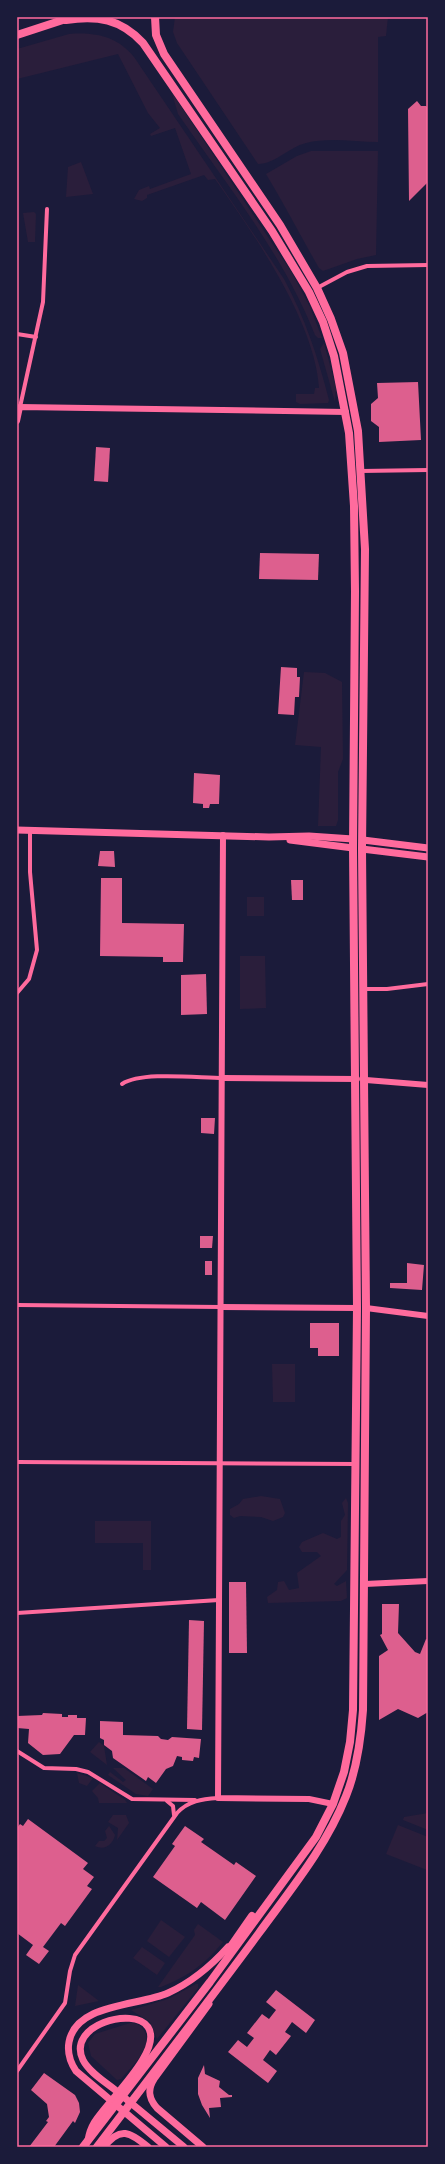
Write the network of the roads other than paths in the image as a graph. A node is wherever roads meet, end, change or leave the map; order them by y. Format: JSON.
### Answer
{"nodes":[{"id":1,"x":72,"y":17,"type":"edge"},
{"id":2,"x":155,"y":17,"type":"edge"},
{"id":3,"x":60,"y":21,"type":"junction"},
{"id":4,"x":17,"y":35,"type":"edge"},
{"id":5,"x":245,"y":182,"type":"junction"},
{"id":6,"x":47,"y":209,"type":"dead end"},
{"id":7,"x":428,"y":265,"type":"edge"},
{"id":8,"x":317,"y":288,"type":"junction"},
{"id":9,"x":309,"y":292,"type":"junction"},
{"id":10,"x":17,"y":334,"type":"edge"},
{"id":11,"x":36,"y":337,"type":"junction"},
{"id":12,"x":20,"y":407,"type":"junction"},
{"id":13,"x":355,"y":411,"type":"junction"},
{"id":14,"x":346,"y":412,"type":"junction"},
{"id":15,"x":17,"y":421,"type":"edge"},
{"id":16,"x":350,"y":449,"type":"junction"},
{"id":17,"x":360,"y":449,"type":"junction"},
{"id":18,"x":428,"y":470,"type":"edge"},
{"id":19,"x":361,"y":471,"type":"junction"},
{"id":20,"x":352,"y":472,"type":"junction"},
{"id":21,"x":355,"y":549,"type":"junction"},
{"id":22,"x":365,"y":549,"type":"junction"},
{"id":23,"x":17,"y":830,"type":"edge"},
{"id":24,"x":30,"y":830,"type":"junction"},
{"id":25,"x":223,"y":835,"type":"junction"},
{"id":26,"x":362,"y":840,"type":"junction"},
{"id":27,"x":353,"y":843,"type":"junction"},
{"id":28,"x":428,"y":848,"type":"edge"},
{"id":29,"x":362,"y":849,"type":"junction"},
{"id":30,"x":428,"y":857,"type":"edge"},
{"id":31,"x":428,"y":984,"type":"edge"},
{"id":32,"x":364,"y":989,"type":"junction"},
{"id":33,"x":17,"y":993,"type":"edge"},
{"id":34,"x":223,"y":1078,"type":"junction"},
{"id":35,"x":357,"y":1079,"type":"junction"},
{"id":36,"x":366,"y":1080,"type":"junction"},
{"id":37,"x":122,"y":1084,"type":"dead end"},
{"id":38,"x":428,"y":1085,"type":"edge"},
{"id":39,"x":17,"y":1305,"type":"edge"},
{"id":40,"x":221,"y":1307,"type":"junction"},
{"id":41,"x":357,"y":1308,"type":"junction"},
{"id":42,"x":366,"y":1308,"type":"junction"},
{"id":43,"x":428,"y":1316,"type":"edge"},
{"id":44,"x":17,"y":1462,"type":"edge"},
{"id":45,"x":220,"y":1463,"type":"junction"},
{"id":46,"x":356,"y":1464,"type":"junction"},
{"id":47,"x":428,"y":1581,"type":"edge"},
{"id":48,"x":355,"y":1584,"type":"junction"},
{"id":49,"x":365,"y":1584,"type":"junction"},
{"id":50,"x":220,"y":1600,"type":"junction"},
{"id":51,"x":17,"y":1613,"type":"edge"},
{"id":52,"x":17,"y":1751,"type":"edge"},
{"id":53,"x":218,"y":1798,"type":"junction"},
{"id":54,"x":165,"y":1800,"type":"junction"},
{"id":55,"x":199,"y":1800,"type":"junction"},
{"id":56,"x":333,"y":1804,"type":"junction"},
{"id":57,"x":341,"y":1808,"type":"junction"},
{"id":58,"x":174,"y":1817,"type":"junction"},
{"id":59,"x":306,"y":1852,"type":"junction"},
{"id":60,"x":264,"y":1909,"type":"junction"},
{"id":61,"x":233,"y":1942,"type":"junction"},
{"id":62,"x":210,"y":1982,"type":"junction"},
{"id":63,"x":218,"y":1988,"type":"junction"},
{"id":64,"x":177,"y":2042,"type":"junction"},
{"id":65,"x":164,"y":2067,"type":"junction"},
{"id":66,"x":17,"y":2071,"type":"edge"},
{"id":67,"x":128,"y":2085,"type":"junction"},
{"id":68,"x":85,"y":2144,"type":"edge"},
{"id":69,"x":96,"y":2147,"type":"edge"},
{"id":70,"x":104,"y":2147,"type":"edge"},
{"id":71,"x":148,"y":2147,"type":"edge"},
{"id":72,"x":166,"y":2147,"type":"edge"},
{"id":73,"x":184,"y":2147,"type":"edge"},
{"id":74,"x":203,"y":2147,"type":"edge"}],
"edges":[{"from":1,"to":3,"type":"main road"},
{"from":2,"to":5,"type":"main road"},
{"from":3,"to":4,"type":"main road"},
{"from":3,"to":5,"type":"main road"},
{"from":5,"to":8,"type":"main road"},
{"from":5,"to":9,"type":"main road"},
{"from":6,"to":11,"type":"street"},
{"from":7,"to":8,"type":"street"},
{"from":8,"to":9,"type":"main road"},
{"from":8,"to":13,"type":"main road"},
{"from":9,"to":14,"type":"main road"},
{"from":10,"to":11,"type":"street"},
{"from":11,"to":12,"type":"street"},
{"from":12,"to":14,"type":"street"},
{"from":12,"to":15,"type":"street"},
{"from":13,"to":14,"type":"main road"},
{"from":13,"to":17,"type":"main road"},
{"from":14,"to":16,"type":"main road"},
{"from":16,"to":17,"type":"main road"},
{"from":16,"to":20,"type":"main road"},
{"from":17,"to":19,"type":"main road"},
{"from":18,"to":19,"type":"street"},
{"from":19,"to":20,"type":"main road"},
{"from":19,"to":22,"type":"main road"},
{"from":20,"to":21,"type":"main road"},
{"from":21,"to":22,"type":"main road"},
{"from":21,"to":27,"type":"main road"},
{"from":22,"to":26,"type":"main road"},
{"from":23,"to":24,"type":"main road"},
{"from":24,"to":25,"type":"main road"},
{"from":24,"to":33,"type":"street"},
{"from":25,"to":27,"type":"main road"},
{"from":25,"to":34,"type":"street"},
{"from":26,"to":27,"type":"main road"},
{"from":26,"to":28,"type":"main road"},
{"from":26,"to":29,"type":"main road"},
{"from":27,"to":29,"type":"main road"},
{"from":27,"to":35,"type":"main road"},
{"from":29,"to":30,"type":"main road"},
{"from":29,"to":32,"type":"main road"},
{"from":31,"to":32,"type":"street"},
{"from":32,"to":36,"type":"main road"},
{"from":34,"to":35,"type":"street"},
{"from":34,"to":37,"type":"street"},
{"from":34,"to":40,"type":"street"},
{"from":35,"to":36,"type":"main road"},
{"from":35,"to":41,"type":"main road"},
{"from":36,"to":38,"type":"street"},
{"from":36,"to":42,"type":"main road"},
{"from":39,"to":40,"type":"street"},
{"from":40,"to":41,"type":"street"},
{"from":40,"to":45,"type":"street"},
{"from":41,"to":42,"type":"main road"},
{"from":41,"to":46,"type":"main road"},
{"from":42,"to":43,"type":"street"},
{"from":42,"to":49,"type":"main road"},
{"from":44,"to":45,"type":"street"},
{"from":45,"to":46,"type":"street"},
{"from":45,"to":50,"type":"street"},
{"from":46,"to":48,"type":"main road"},
{"from":47,"to":49,"type":"street"},
{"from":48,"to":49,"type":"main road"},
{"from":48,"to":56,"type":"main road"},
{"from":49,"to":57,"type":"main road"},
{"from":50,"to":51,"type":"street"},
{"from":50,"to":53,"type":"street"},
{"from":52,"to":54,"type":"street"},
{"from":53,"to":55,"type":"street"},
{"from":53,"to":56,"type":"street"},
{"from":54,"to":55,"type":"street"},
{"from":54,"to":58,"type":"street"},
{"from":55,"to":58,"type":"street"},
{"from":56,"to":57,"type":"main road"},
{"from":56,"to":59,"type":"main road"},
{"from":57,"to":63,"type":"main road"},
{"from":58,"to":66,"type":"street"},
{"from":59,"to":60,"type":"main road"},
{"from":59,"to":61,"type":"main road"},
{"from":60,"to":61,"type":"main road"},
{"from":60,"to":62,"type":"main road"},
{"from":61,"to":62,"type":"main road"},
{"from":61,"to":72,"type":"main road"},
{"from":62,"to":67,"type":"main road"},
{"from":63,"to":64,"type":"main road"},
{"from":63,"to":65,"type":"main road"},
{"from":64,"to":65,"type":"main road"},
{"from":64,"to":69,"type":"main road"},
{"from":65,"to":74,"type":"main road"},
{"from":67,"to":68,"type":"main road"},
{"from":67,"to":73,"type":"main road"},
{"from":70,"to":71,"type":"main road"}]}
